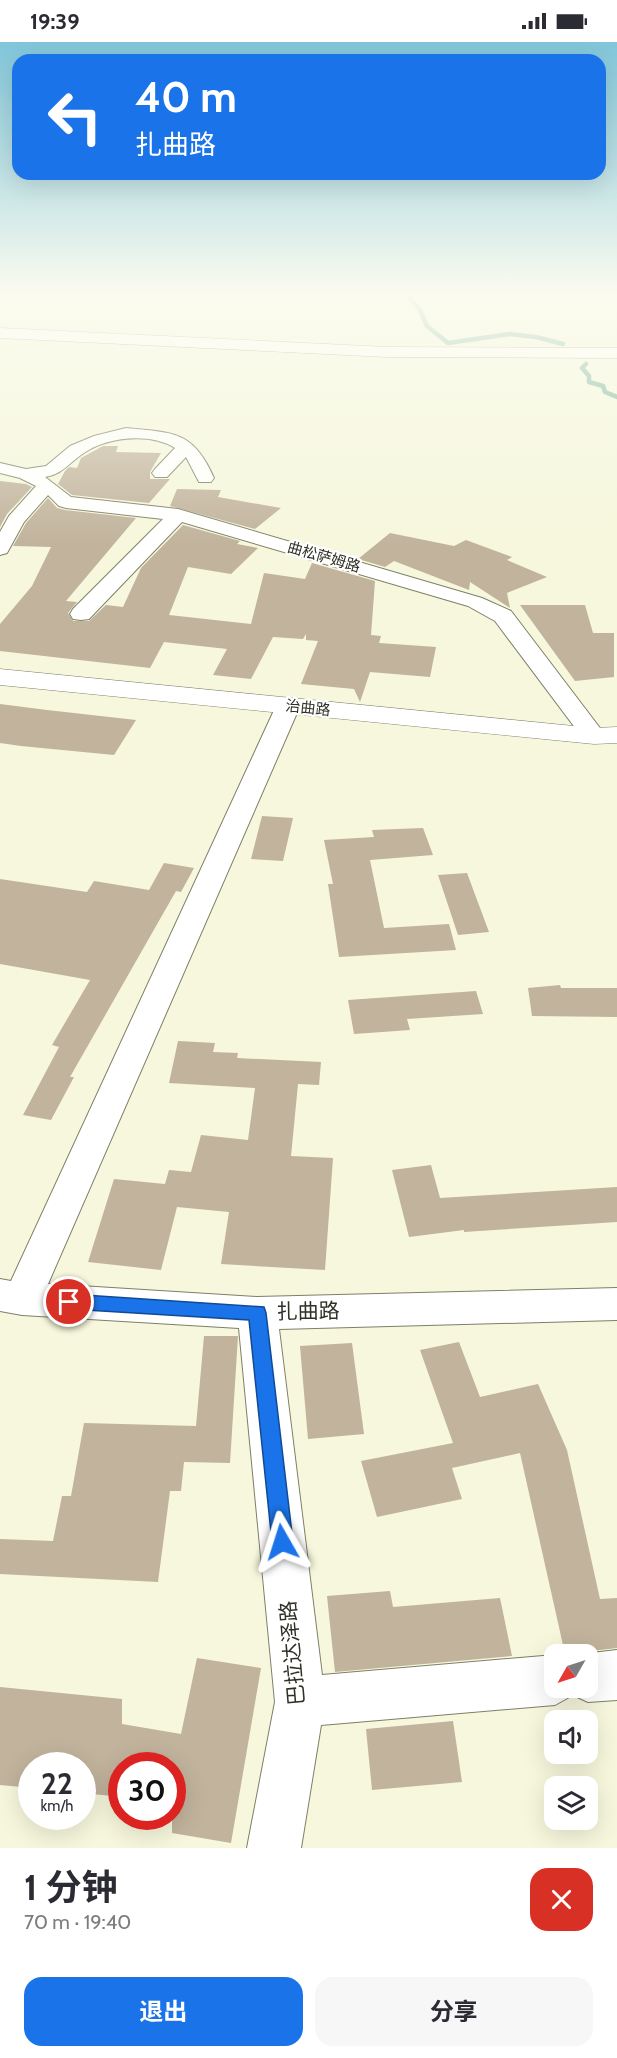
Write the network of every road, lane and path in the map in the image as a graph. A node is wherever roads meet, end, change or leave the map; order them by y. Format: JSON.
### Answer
{"nodes":[{"id":1,"x":183,"y":450,"type":"dead end"},
{"id":2,"x":0,"y":468,"type":"edge"},
{"id":3,"x":161,"y":473,"type":"dead end"},
{"id":4,"x":26,"y":474,"type":"junction"},
{"id":5,"x":205,"y":477,"type":"dead end"},
{"id":6,"x":47,"y":485,"type":"junction"},
{"id":7,"x":178,"y":515,"type":"junction"},
{"id":8,"x":0,"y":549,"type":"edge"},
{"id":9,"x":81,"y":614,"type":"dead end"},
{"id":10,"x":0,"y":677,"type":"edge"},
{"id":11,"x":288,"y":706,"type":"junction"},
{"id":12,"x":606,"y":735,"type":"edge"},
{"id":13,"x":11,"y":1297,"type":"edge"},
{"id":14,"x":617,"y":1304,"type":"edge"},
{"id":15,"x":257,"y":1313,"type":"junction"},
{"id":16,"x":617,"y":1675,"type":"edge"},
{"id":17,"x":598,"y":1676,"type":"edge"},
{"id":18,"x":544,"y":1681,"type":"edge"},
{"id":19,"x":300,"y":1702,"type":"junction"},
{"id":20,"x":274,"y":1848,"type":"edge"}],
"edges":[{"from":1,"to":3,"type":"street"},
{"from":2,"to":4,"type":"street","name":"曲松萨姆路"},
{"from":4,"to":5,"type":"street"},
{"from":4,"to":6,"type":"street","name":"曲松萨姆路"},
{"from":6,"to":7,"type":"street","name":"曲松萨姆路"},
{"from":6,"to":8,"type":"street"},
{"from":7,"to":9,"type":"street"},
{"from":7,"to":12,"type":"street","name":"曲松萨姆路"},
{"from":10,"to":11,"type":"main road","name":"治曲路"},
{"from":11,"to":12,"type":"main road","name":"治曲路"},
{"from":11,"to":13,"type":"street"},
{"from":13,"to":15,"type":"street","name":"扎曲路"},
{"from":14,"to":15,"type":"street","name":"扎曲路"},
{"from":15,"to":19,"type":"street","name":"巴拉达泽路"},
{"from":16,"to":17,"type":"street"},
{"from":18,"to":19,"type":"street"},
{"from":19,"to":20,"type":"street","name":"巴拉达泽路"}]}
